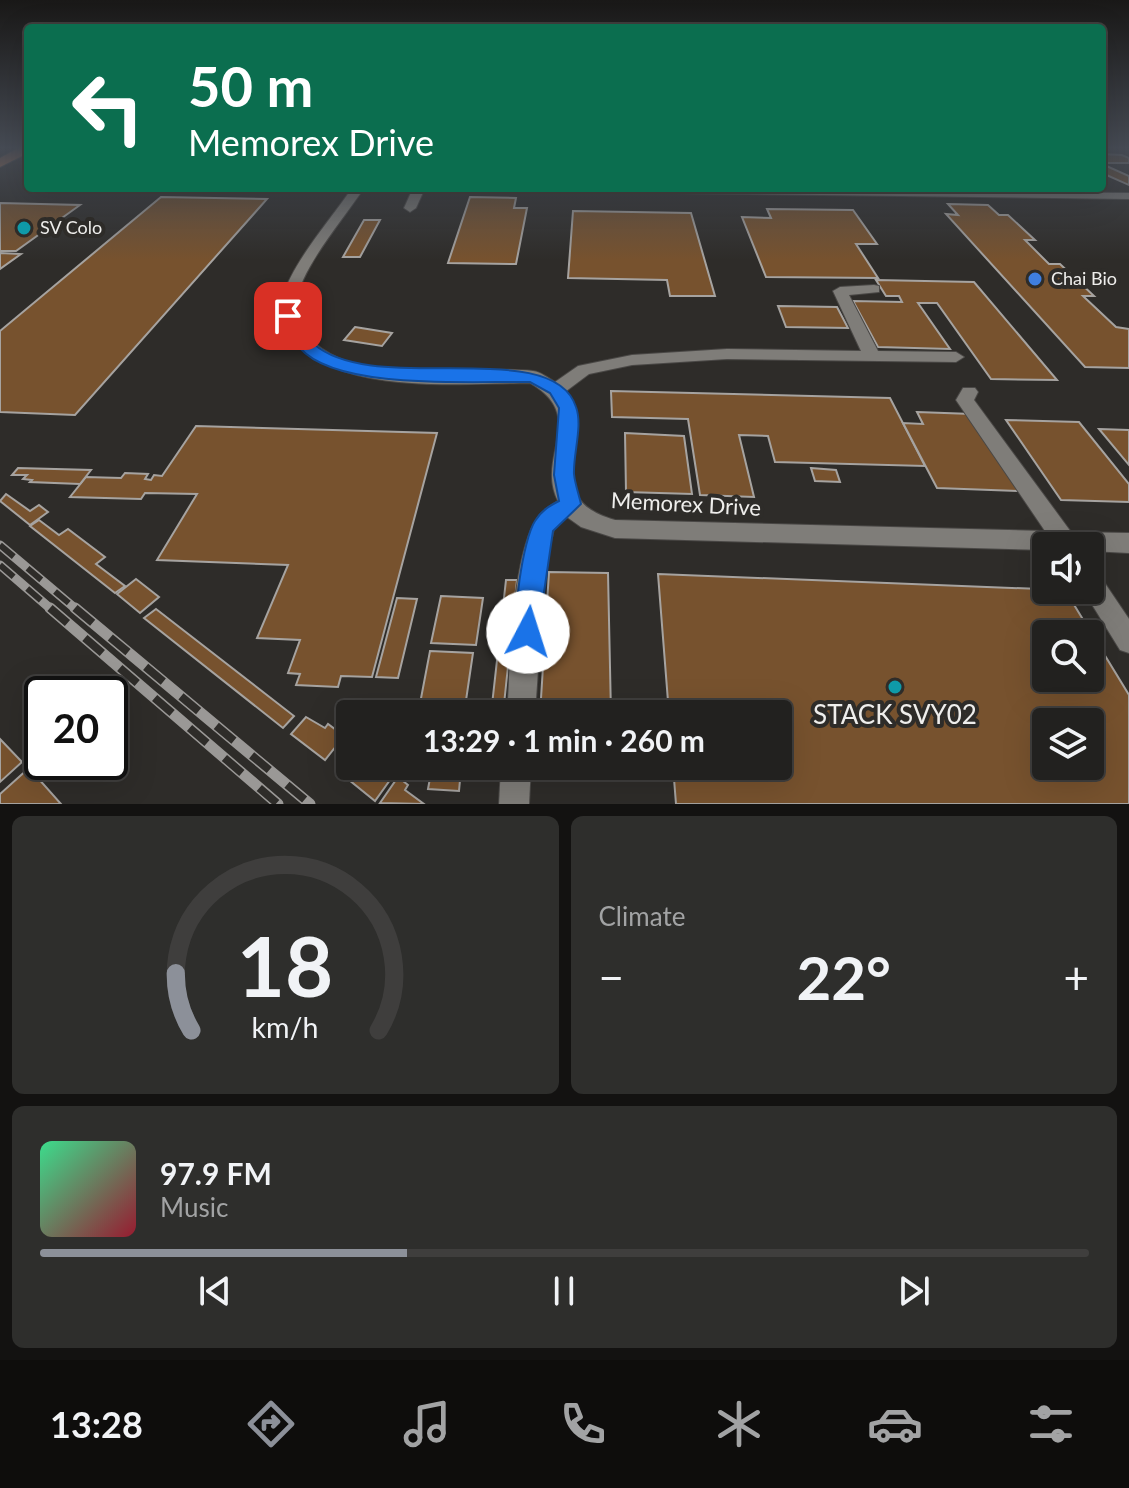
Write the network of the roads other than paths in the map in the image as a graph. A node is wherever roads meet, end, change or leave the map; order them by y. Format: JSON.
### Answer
{"nodes":[{"id":1,"x":355,"y":192,"type":"edge"},
{"id":2,"x":417,"y":192,"type":"edge"},
{"id":3,"x":840,"y":192,"type":"edge"},
{"id":4,"x":919,"y":193,"type":"junction"},
{"id":5,"x":1001,"y":194,"type":"junction"},
{"id":6,"x":1129,"y":196,"type":"edge"},
{"id":7,"x":930,"y":206,"type":"dead end"},
{"id":8,"x":1015,"y":207,"type":"dead end"},
{"id":9,"x":410,"y":208,"type":"dead end"},
{"id":10,"x":874,"y":289,"type":"dead end"},
{"id":11,"x":872,"y":356,"type":"junction"},
{"id":12,"x":956,"y":357,"type":"dead end"},
{"id":13,"x":557,"y":389,"type":"junction"},
{"id":14,"x":969,"y":392,"type":"dead end"},
{"id":15,"x":570,"y":504,"type":"junction"},
{"id":16,"x":1058,"y":532,"type":"edge"},
{"id":17,"x":1032,"y":543,"type":"edge"},
{"id":18,"x":1104,"y":546,"type":"edge"},
{"id":19,"x":1126,"y":547,"type":"edge"},
{"id":20,"x":1104,"y":602,"type":"edge"},
{"id":21,"x":1129,"y":641,"type":"edge"},
{"id":22,"x":522,"y":700,"type":"edge"},
{"id":23,"x":515,"y":780,"type":"edge"},
{"id":24,"x":514,"y":804,"type":"edge"}],
"edges":[{"from":1,"to":13,"type":"street"},
{"from":2,"to":9,"type":"street"},
{"from":3,"to":4,"type":"street"},
{"from":4,"to":5,"type":"street"},
{"from":4,"to":7,"type":"street"},
{"from":5,"to":6,"type":"street"},
{"from":5,"to":8,"type":"street"},
{"from":10,"to":11,"type":"street"},
{"from":11,"to":12,"type":"street"},
{"from":11,"to":13,"type":"street"},
{"from":13,"to":15,"type":"street"},
{"from":14,"to":16,"type":"street"},
{"from":15,"to":17,"type":"street","name":"Memorex Drive"},
{"from":15,"to":22,"type":"street"},
{"from":18,"to":19,"type":"street","name":"Memorex Drive"},
{"from":20,"to":21,"type":"street"},
{"from":23,"to":24,"type":"street"}]}
